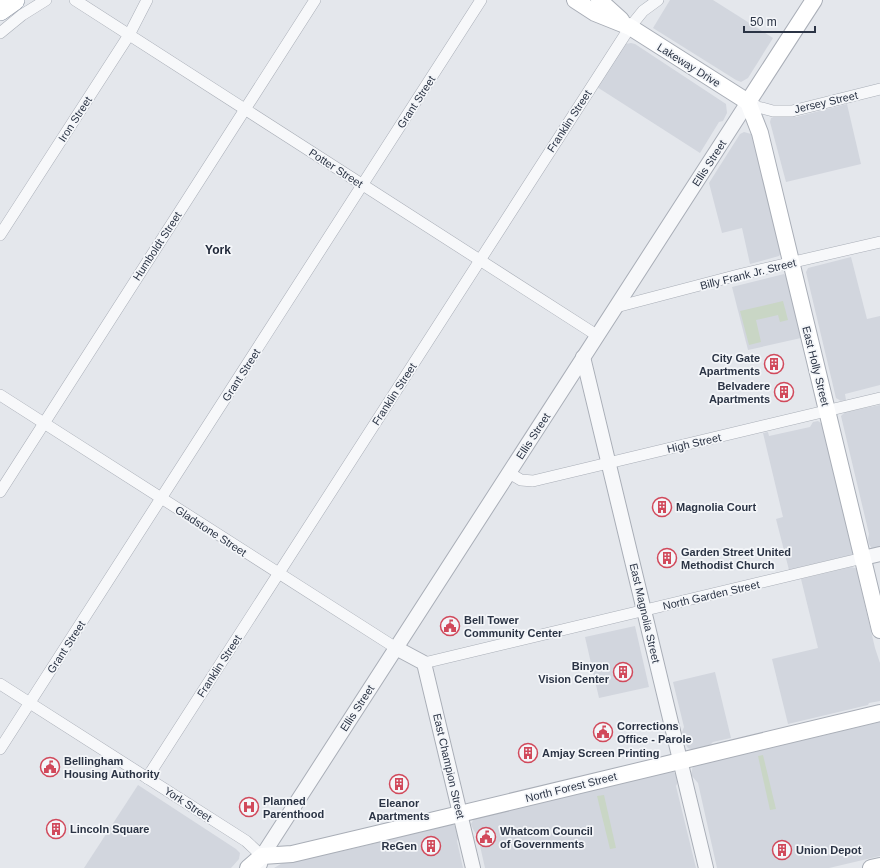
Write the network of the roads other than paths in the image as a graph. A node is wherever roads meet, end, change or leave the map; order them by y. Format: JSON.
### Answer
{"nodes":[{"id":1,"x":14,"y":0,"type":"edge"},
{"id":2,"x":46,"y":0,"type":"edge"},
{"id":3,"x":74,"y":0,"type":"edge"},
{"id":4,"x":147,"y":0,"type":"edge"},
{"id":5,"x":315,"y":0,"type":"edge"},
{"id":6,"x":481,"y":0,"type":"edge"},
{"id":7,"x":575,"y":0,"type":"edge"},
{"id":8,"x":599,"y":0,"type":"edge"},
{"id":9,"x":658,"y":0,"type":"edge"},
{"id":10,"x":814,"y":0,"type":"edge"},
{"id":11,"x":644,"y":5,"type":"edge"},
{"id":12,"x":0,"y":10,"type":"edge"},
{"id":13,"x":630,"y":28,"type":"junction"},
{"id":14,"x":0,"y":33,"type":"edge"},
{"id":15,"x":129,"y":35,"type":"junction"},
{"id":16,"x":880,"y":89,"type":"edge"},
{"id":17,"x":748,"y":102,"type":"junction"},
{"id":18,"x":245,"y":110,"type":"junction"},
{"id":19,"x":362,"y":185,"type":"junction"},
{"id":20,"x":0,"y":235,"type":"edge"},
{"id":21,"x":880,"y":242,"type":"edge"},
{"id":22,"x":480,"y":260,"type":"junction"},
{"id":23,"x":792,"y":263,"type":"junction"},
{"id":24,"x":616,"y":307,"type":"junction"},
{"id":25,"x":598,"y":336,"type":"junction"},
{"id":26,"x":584,"y":357,"type":"junction"},
{"id":27,"x":0,"y":395,"type":"edge"},
{"id":28,"x":880,"y":398,"type":"edge"},
{"id":29,"x":827,"y":410,"type":"junction"},
{"id":30,"x":44,"y":424,"type":"junction"},
{"id":31,"x":609,"y":463,"type":"junction"},
{"id":32,"x":509,"y":473,"type":"junction"},
{"id":33,"x":0,"y":492,"type":"edge"},
{"id":34,"x":161,"y":498,"type":"junction"},
{"id":35,"x":880,"y":554,"type":"edge"},
{"id":36,"x":863,"y":558,"type":"junction"},
{"id":37,"x":278,"y":574,"type":"junction"},
{"id":38,"x":644,"y":610,"type":"junction"},
{"id":39,"x":880,"y":630,"type":"edge"},
{"id":40,"x":396,"y":648,"type":"junction"},
{"id":41,"x":424,"y":663,"type":"junction"},
{"id":42,"x":0,"y":684,"type":"edge"},
{"id":43,"x":30,"y":703,"type":"junction"},
{"id":44,"x":880,"y":713,"type":"edge"},
{"id":45,"x":0,"y":749,"type":"edge"},
{"id":46,"x":680,"y":761,"type":"junction"},
{"id":47,"x":147,"y":778,"type":"junction"},
{"id":48,"x":460,"y":814,"type":"junction"},
{"id":49,"x":261,"y":862,"type":"edge"},
{"id":50,"x":880,"y":866,"type":"edge"},
{"id":51,"x":248,"y":868,"type":"edge"},
{"id":52,"x":473,"y":868,"type":"edge"},
{"id":53,"x":706,"y":868,"type":"edge"},
{"id":54,"x":871,"y":868,"type":"edge"}],
"edges":[{"from":1,"to":12,"type":"highway"},
{"from":2,"to":14,"type":"street"},
{"from":3,"to":15,"type":"street","name":"Potter Street"},
{"from":4,"to":15,"type":"street","name":"Iron Street"},
{"from":5,"to":18,"type":"street","name":"Humboldt Street"},
{"from":6,"to":19,"type":"street","name":"Grant Street"},
{"from":7,"to":13,"type":"main road","name":"Lakeway Drive"},
{"from":8,"to":13,"type":"main road","name":"Lakeway Drive"},
{"from":9,"to":11,"type":"street","name":"Franklin Street"},
{"from":10,"to":17,"type":"main road","name":"Ellis Street"},
{"from":11,"to":13,"type":"street","name":"Franklin Street"},
{"from":13,"to":17,"type":"main road","name":"Lakeway Drive"},
{"from":13,"to":22,"type":"street","name":"Franklin Street"},
{"from":15,"to":18,"type":"street","name":"Potter Street"},
{"from":15,"to":20,"type":"street","name":"Iron Street"},
{"from":16,"to":17,"type":"street","name":"Jersey Street"},
{"from":17,"to":23,"type":"main road","name":"East Holly Street"},
{"from":17,"to":24,"type":"street","name":"Ellis Street"},
{"from":18,"to":19,"type":"street","name":"Potter Street"},
{"from":18,"to":30,"type":"street","name":"Humboldt Street"},
{"from":19,"to":22,"type":"street","name":"Potter Street"},
{"from":19,"to":34,"type":"street","name":"Grant Street"},
{"from":21,"to":23,"type":"street","name":"Billy Frank Jr. Street"},
{"from":22,"to":25,"type":"street","name":"Potter Street"},
{"from":22,"to":37,"type":"street","name":"Franklin Street"},
{"from":23,"to":24,"type":"street","name":"Billy Frank Jr. Street"},
{"from":23,"to":29,"type":"main road","name":"East Holly Street"},
{"from":24,"to":25,"type":"street","name":"Ellis Street"},
{"from":25,"to":26,"type":"street","name":"Ellis Street"},
{"from":26,"to":31,"type":"street","name":"East Magnolia Street"},
{"from":26,"to":32,"type":"street","name":"Ellis Street"},
{"from":27,"to":30,"type":"street","name":"Gladstone Street"},
{"from":28,"to":29,"type":"street","name":"High Street"},
{"from":29,"to":31,"type":"street","name":"High Street"},
{"from":29,"to":36,"type":"main road","name":"East Holly Street"},
{"from":30,"to":33,"type":"street","name":"Humboldt Street"},
{"from":30,"to":34,"type":"street","name":"Gladstone Street"},
{"from":31,"to":32,"type":"street","name":"High Street"},
{"from":31,"to":38,"type":"street","name":"East Magnolia Street"},
{"from":32,"to":40,"type":"street","name":"Ellis Street"},
{"from":34,"to":37,"type":"street","name":"Gladstone Street"},
{"from":34,"to":43,"type":"street","name":"Grant Street"},
{"from":35,"to":36,"type":"street","name":"North Garden Street"},
{"from":36,"to":38,"type":"street","name":"North Garden Street"},
{"from":36,"to":39,"type":"main road","name":"East Holly Street"},
{"from":37,"to":40,"type":"street","name":"Gladstone Street"},
{"from":37,"to":47,"type":"street","name":"Franklin Street"},
{"from":38,"to":41,"type":"street","name":"North Garden Street"},
{"from":38,"to":46,"type":"street","name":"East Magnolia Street"},
{"from":40,"to":41,"type":"street","name":"Gladstone Street"},
{"from":40,"to":49,"type":"street","name":"Ellis Street"},
{"from":41,"to":48,"type":"street","name":"East Champion Street"},
{"from":42,"to":43,"type":"street","name":"York Street"},
{"from":43,"to":45,"type":"street","name":"Grant Street"},
{"from":43,"to":47,"type":"street","name":"York Street"},
{"from":44,"to":46,"type":"main road","name":"North Forest Street"},
{"from":46,"to":48,"type":"main road","name":"North Forest Street"},
{"from":46,"to":53,"type":"street","name":"East Magnolia Street"},
{"from":47,"to":49,"type":"street","name":"York Street"},
{"from":48,"to":49,"type":"main road","name":"North Forest Street"},
{"from":48,"to":52,"type":"street","name":"East Champion Street"},
{"from":49,"to":51,"type":"main road","name":"Ellis Street"},
{"from":50,"to":54,"type":"main road"}]}
